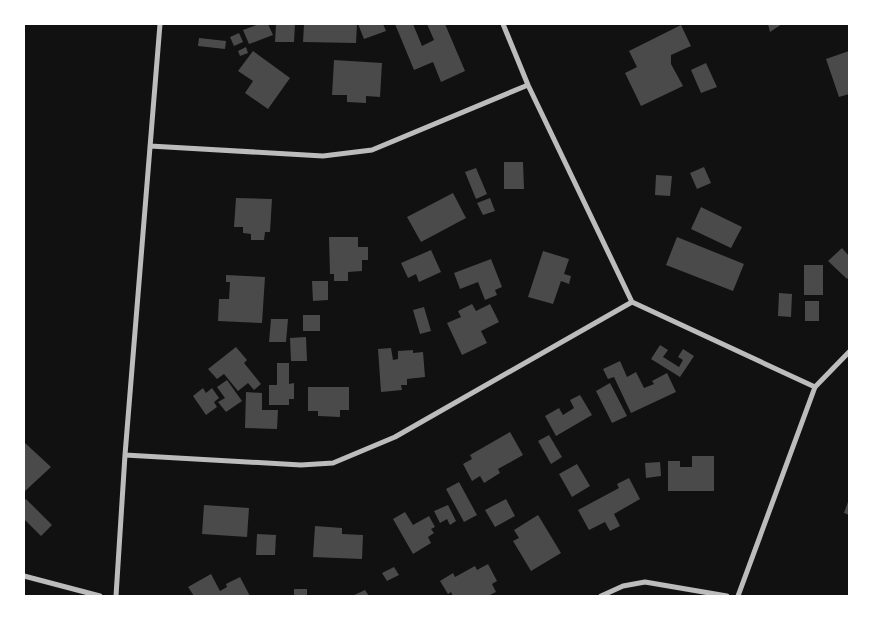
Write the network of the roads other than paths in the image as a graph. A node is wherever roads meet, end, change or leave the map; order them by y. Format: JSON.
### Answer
{"nodes":[{"id":1,"x":160,"y":24,"type":"edge"},
{"id":2,"x":503,"y":24,"type":"edge"},
{"id":3,"x":528,"y":85,"type":"junction"},
{"id":4,"x":150,"y":146,"type":"junction"},
{"id":5,"x":632,"y":302,"type":"junction"},
{"id":6,"x":849,"y":352,"type":"edge"},
{"id":7,"x":815,"y":387,"type":"junction"},
{"id":8,"x":125,"y":455,"type":"junction"},
{"id":9,"x":24,"y":576,"type":"edge"},
{"id":10,"x":100,"y":596,"type":"edge"},
{"id":11,"x":116,"y":596,"type":"edge"},
{"id":12,"x":601,"y":596,"type":"edge"},
{"id":13,"x":727,"y":596,"type":"edge"},
{"id":14,"x":738,"y":596,"type":"edge"}],
"edges":[{"from":1,"to":4,"type":"street"},
{"from":2,"to":3,"type":"street"},
{"from":3,"to":4,"type":"street"},
{"from":3,"to":5,"type":"street"},
{"from":4,"to":8,"type":"street"},
{"from":5,"to":7,"type":"street"},
{"from":5,"to":8,"type":"street"},
{"from":6,"to":7,"type":"street"},
{"from":7,"to":14,"type":"street"},
{"from":8,"to":11,"type":"street"},
{"from":9,"to":10,"type":"street"},
{"from":12,"to":13,"type":"street"}]}
